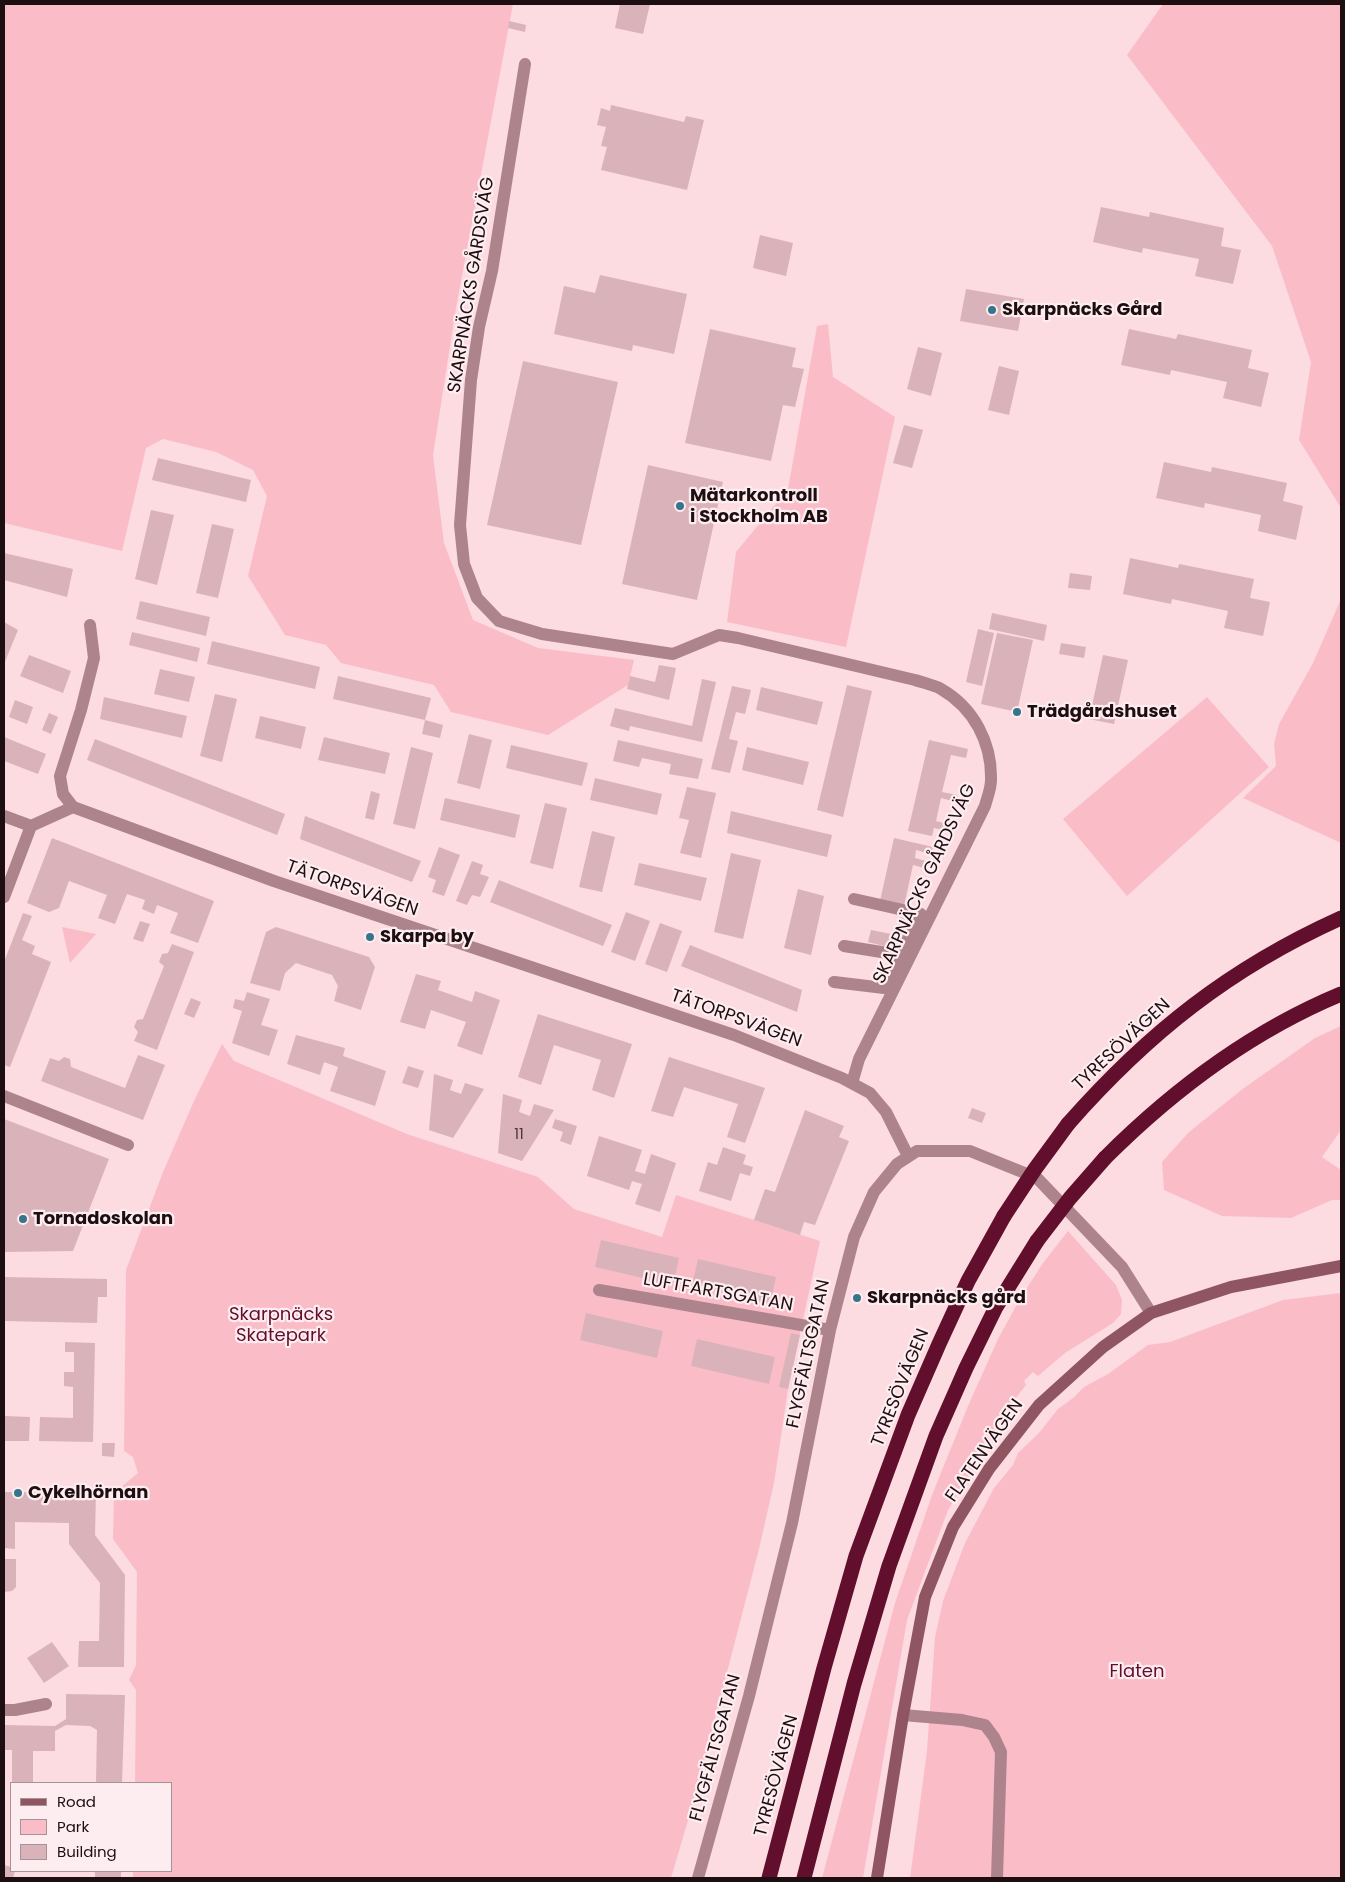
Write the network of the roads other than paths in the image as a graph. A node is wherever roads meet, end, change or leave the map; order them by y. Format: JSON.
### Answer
{"nodes":[{"id":1,"x":525,"y":64,"type":"dead end"},
{"id":2,"x":90,"y":625,"type":"dead end"},
{"id":3,"x":73,"y":807,"type":"junction"},
{"id":4,"x":4,"y":816,"type":"edge"},
{"id":5,"x":30,"y":826,"type":"junction"},
{"id":6,"x":4,"y":897,"type":"edge"},
{"id":7,"x":854,"y":899,"type":"dead end"},
{"id":8,"x":1341,"y":918,"type":"edge"},
{"id":9,"x":844,"y":946,"type":"dead end"},
{"id":10,"x":900,"y":955,"type":"junction"},
{"id":11,"x":834,"y":982,"type":"dead end"},
{"id":12,"x":1341,"y":994,"type":"edge"},
{"id":13,"x":852,"y":1083,"type":"junction"},
{"id":14,"x":4,"y":1096,"type":"edge"},
{"id":15,"x":128,"y":1145,"type":"dead end"},
{"id":16,"x":908,"y":1156,"type":"junction"},
{"id":17,"x":1341,"y":1266,"type":"edge"},
{"id":18,"x":599,"y":1290,"type":"dead end"},
{"id":19,"x":1151,"y":1313,"type":"junction"},
{"id":20,"x":830,"y":1330,"type":"junction"},
{"id":21,"x":46,"y":1704,"type":"dead end"},
{"id":22,"x":4,"y":1710,"type":"edge"},
{"id":23,"x":903,"y":1715,"type":"junction"},
{"id":24,"x":698,"y":1878,"type":"edge"},
{"id":25,"x":769,"y":1878,"type":"edge"},
{"id":26,"x":804,"y":1878,"type":"edge"},
{"id":27,"x":877,"y":1878,"type":"edge"},
{"id":28,"x":997,"y":1878,"type":"edge"}],
"edges":[{"from":1,"to":13,"type":"street","name":"SKARPNÄCKS GÅRDSVÄG"},
{"from":2,"to":3,"type":"street"},
{"from":3,"to":5,"type":"street"},
{"from":3,"to":13,"type":"street","name":"TÄTORPSVÄGEN"},
{"from":4,"to":5,"type":"street"},
{"from":5,"to":6,"type":"street"},
{"from":7,"to":10,"type":"street"},
{"from":8,"to":25,"type":"highway","name":"TYRESÖVÄGEN","bridge":true},
{"from":9,"to":10,"type":"street"},
{"from":10,"to":11,"type":"street"},
{"from":12,"to":26,"type":"highway","bridge":true},
{"from":13,"to":16,"type":"street","name":"TÄTORPSVÄGEN"},
{"from":14,"to":15,"type":"street"},
{"from":16,"to":19,"type":"street"},
{"from":16,"to":20,"type":"street","name":"FLYGFÄLTSGATAN"},
{"from":17,"to":19,"type":"street","name":"FLATENVÄGEN"},
{"from":18,"to":20,"type":"street","name":"LUFTFARTSGATAN"},
{"from":19,"to":23,"type":"street","name":"FLATENVÄGEN"},
{"from":20,"to":24,"type":"street","name":"FLYGFÄLTSGATAN"},
{"from":21,"to":22,"type":"street"},
{"from":23,"to":27,"type":"street","name":"FLATENVÄGEN"},
{"from":23,"to":28,"type":"street"}]}
